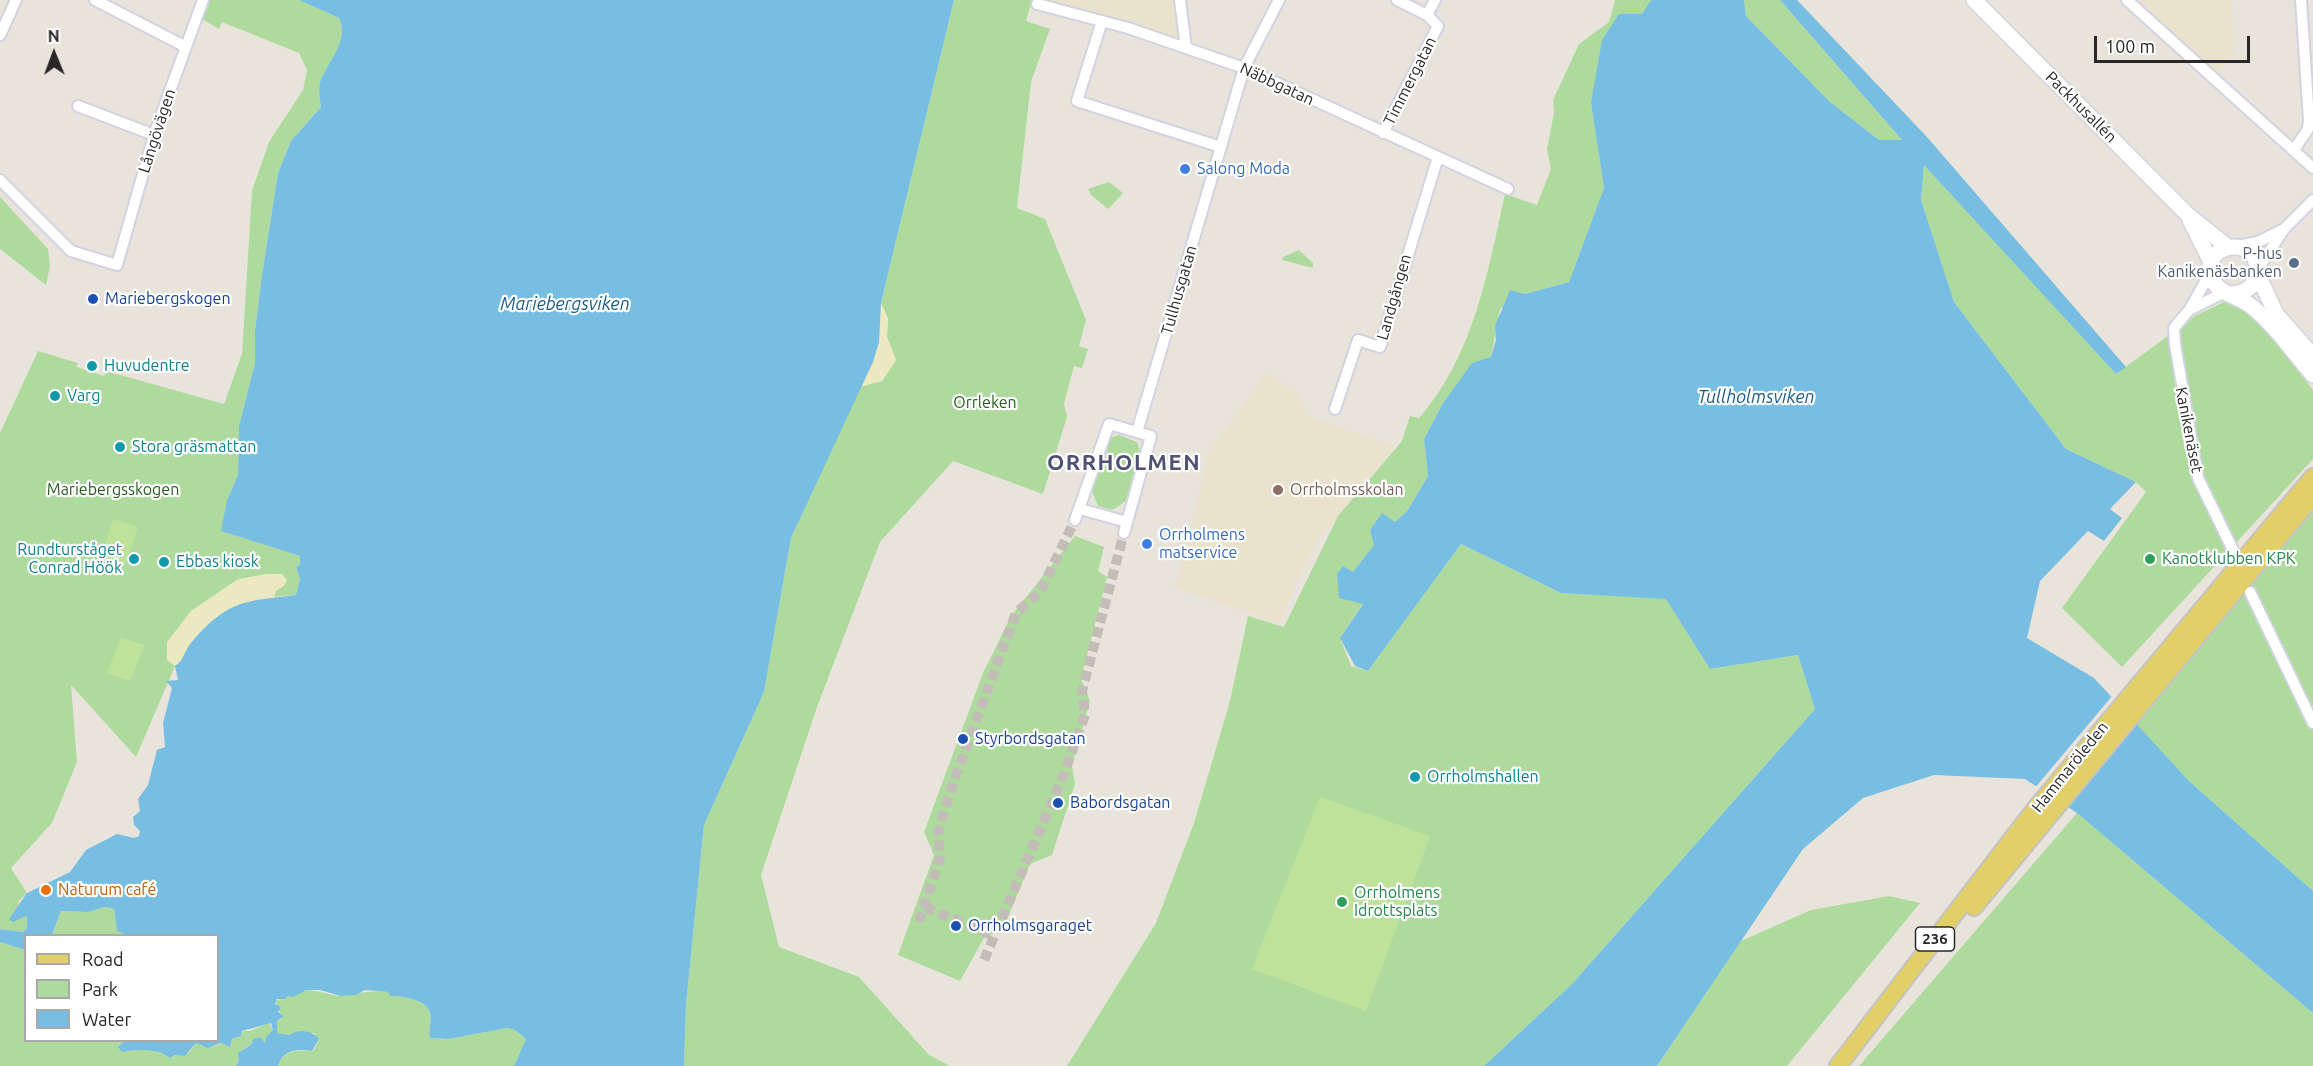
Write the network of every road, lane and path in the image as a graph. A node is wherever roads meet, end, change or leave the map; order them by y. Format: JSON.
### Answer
{"nodes":[{"id":1,"x":16,"y":0,"type":"edge"},
{"id":2,"x":94,"y":0,"type":"edge"},
{"id":3,"x":203,"y":0,"type":"edge"},
{"id":4,"x":1180,"y":0,"type":"edge"},
{"id":5,"x":1279,"y":0,"type":"edge"},
{"id":6,"x":1397,"y":0,"type":"edge"},
{"id":7,"x":1435,"y":0,"type":"edge"},
{"id":8,"x":1974,"y":0,"type":"edge"},
{"id":9,"x":2127,"y":0,"type":"edge"},
{"id":10,"x":2301,"y":0,"type":"edge"},
{"id":11,"x":1037,"y":4,"type":"dead end"},
{"id":12,"x":1427,"y":15,"type":"junction"},
{"id":13,"x":1102,"y":21,"type":"junction"},
{"id":14,"x":0,"y":35,"type":"edge"},
{"id":15,"x":186,"y":47,"type":"junction"},
{"id":16,"x":1186,"y":48,"type":"junction"},
{"id":17,"x":1244,"y":68,"type":"junction"},
{"id":18,"x":78,"y":106,"type":"dead end"},
{"id":19,"x":1383,"y":133,"type":"junction"},
{"id":20,"x":154,"y":135,"type":"junction"},
{"id":21,"x":1221,"y":147,"type":"junction"},
{"id":22,"x":2294,"y":150,"type":"junction"},
{"id":23,"x":1438,"y":157,"type":"junction"},
{"id":24,"x":2313,"y":168,"type":"edge"},
{"id":25,"x":0,"y":180,"type":"edge"},
{"id":26,"x":1508,"y":189,"type":"dead end"},
{"id":27,"x":2313,"y":200,"type":"edge"},
{"id":28,"x":2187,"y":215,"type":"junction"},
{"id":29,"x":2284,"y":229,"type":"junction"},
{"id":30,"x":2232,"y":246,"type":"junction"},
{"id":31,"x":2211,"y":268,"type":"junction"},
{"id":32,"x":2258,"y":272,"type":"junction"},
{"id":33,"x":2229,"y":293,"type":"junction"},
{"id":34,"x":2190,"y":309,"type":"junction"},
{"id":35,"x":2313,"y":356,"type":"edge"},
{"id":36,"x":2313,"y":375,"type":"edge"},
{"id":37,"x":1335,"y":409,"type":"dead end"},
{"id":38,"x":1137,"y":432,"type":"junction"},
{"id":39,"x":2313,"y":477,"type":"edge"},
{"id":40,"x":2313,"y":496,"type":"edge"},
{"id":41,"x":2233,"y":550,"type":"dead end"},
{"id":42,"x":2250,"y":592,"type":"dead end"},
{"id":43,"x":2149,"y":682,"type":"junction"},
{"id":44,"x":2313,"y":723,"type":"edge"},
{"id":45,"x":1839,"y":1066,"type":"edge"}],
"edges":[{"from":1,"to":14,"type":"street"},
{"from":2,"to":15,"type":"street"},
{"from":3,"to":15,"type":"street","name":"Långövägen"},
{"from":4,"to":16,"type":"street"},
{"from":5,"to":17,"type":"street","name":"Tullhusgatan"},
{"from":6,"to":12,"type":"street"},
{"from":7,"to":12,"type":"street","name":"Timmergatan"},
{"from":8,"to":28,"type":"street","name":"Packhusallén"},
{"from":9,"to":22,"type":"street"},
{"from":10,"to":22,"type":"street"},
{"from":11,"to":13,"type":"street","name":"Näbbgatan"},
{"from":12,"to":19,"type":"street","name":"Timmergatan"},
{"from":13,"to":16,"type":"street","name":"Näbbgatan"},
{"from":13,"to":21,"type":"street"},
{"from":15,"to":20,"type":"street","name":"Långövägen"},
{"from":16,"to":17,"type":"street","name":"Näbbgatan"},
{"from":17,"to":19,"type":"street","name":"Näbbgatan"},
{"from":17,"to":21,"type":"street","name":"Tullhusgatan"},
{"from":18,"to":20,"type":"street"},
{"from":19,"to":23,"type":"street","name":"Näbbgatan"},
{"from":20,"to":25,"type":"street","name":"Långövägen"},
{"from":21,"to":38,"type":"street","name":"Tullhusgatan"},
{"from":22,"to":24,"type":"street"},
{"from":23,"to":26,"type":"street","name":"Näbbgatan"},
{"from":23,"to":37,"type":"street","name":"Landgången"},
{"from":27,"to":29,"type":"street"},
{"from":28,"to":30,"type":"street","name":"Packhusallén"},
{"from":28,"to":31,"type":"street","name":"Packhusallén"},
{"from":29,"to":30,"type":"street"},
{"from":29,"to":32,"type":"street"},
{"from":30,"to":31,"type":"street"},
{"from":30,"to":32,"type":"street"},
{"from":31,"to":33,"type":"street"},
{"from":31,"to":34,"type":"street","name":"Kanikenäset"},
{"from":32,"to":33,"type":"street"},
{"from":32,"to":35,"type":"street"},
{"from":33,"to":34,"type":"street"},
{"from":33,"to":36,"type":"street"},
{"from":34,"to":41,"type":"street","name":"Kanikenäset"},
{"from":38,"to":38,"type":"street"},
{"from":39,"to":43,"type":"main road","name":"Hammaröleden","number":"236"},
{"from":40,"to":43,"type":"main road","name":"Hammaröleden","number":"236"},
{"from":42,"to":44,"type":"street"},
{"from":43,"to":45,"type":"main road","name":"Hammaröleden","number":"236"}]}
